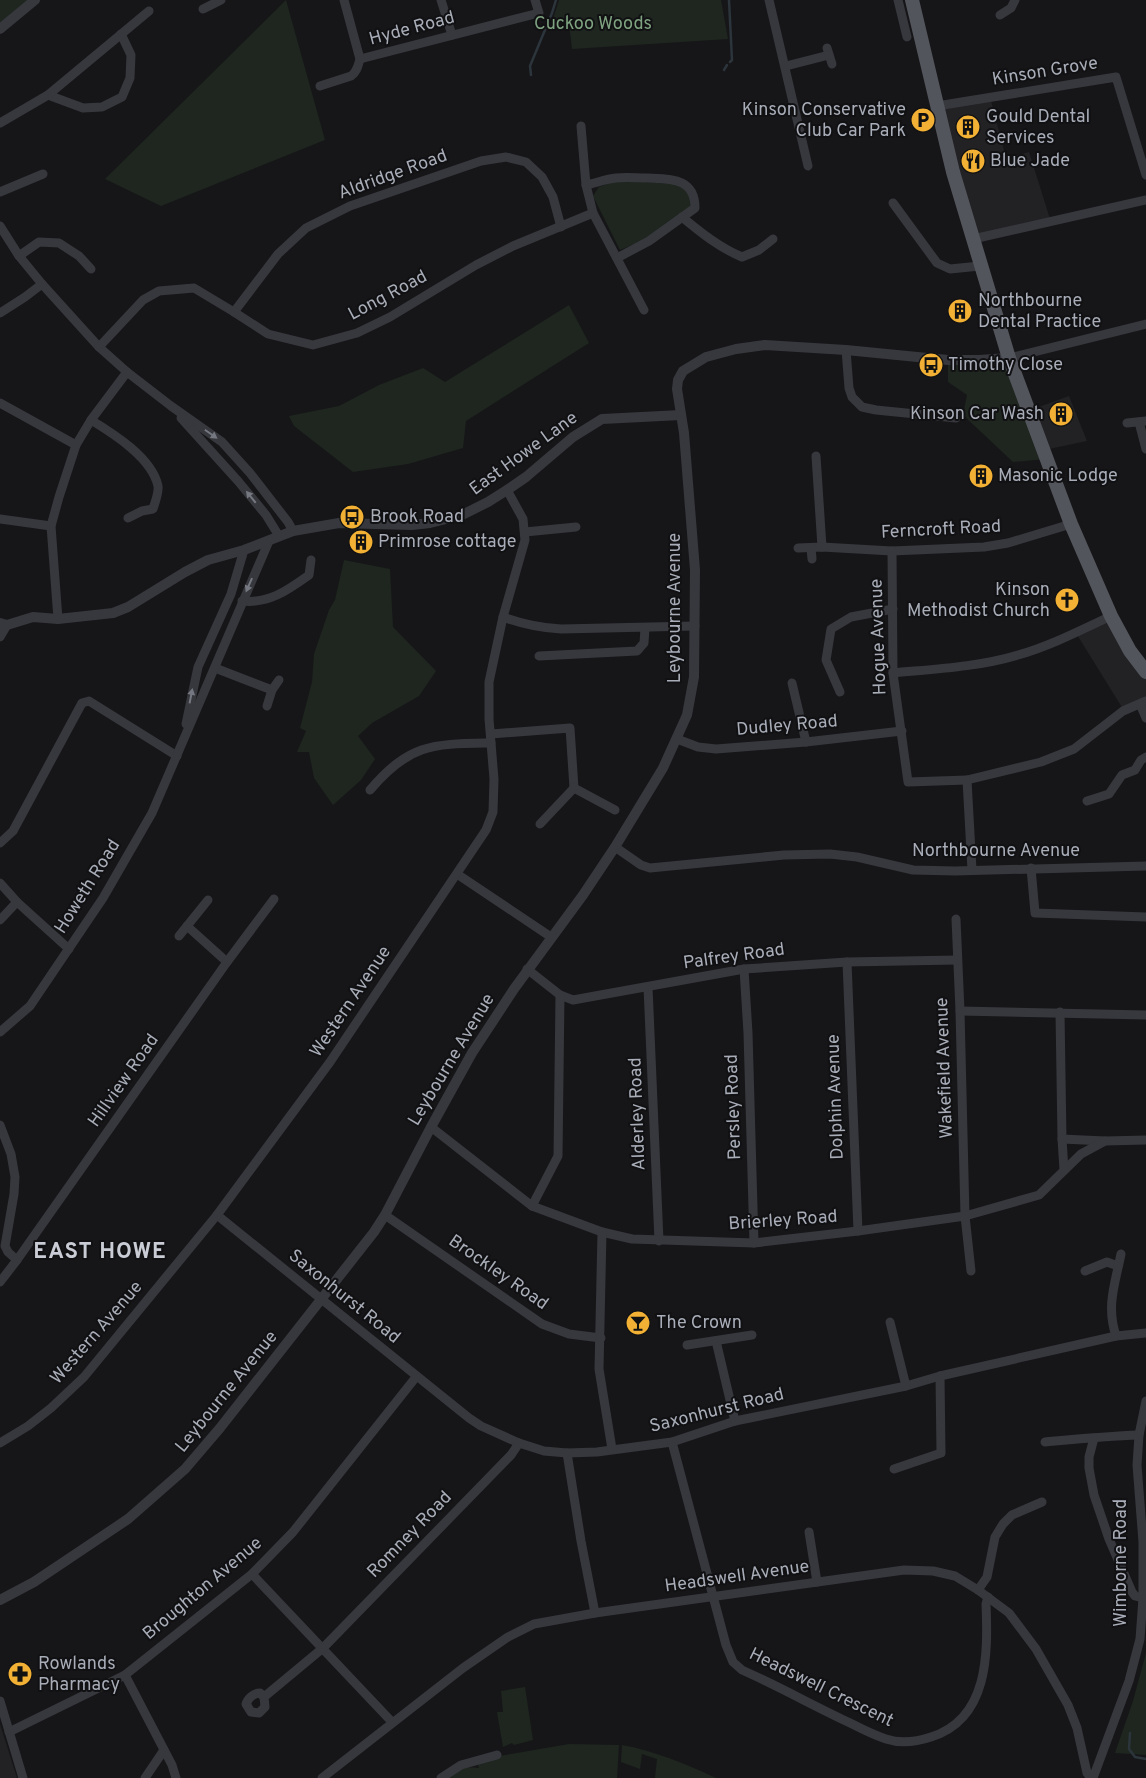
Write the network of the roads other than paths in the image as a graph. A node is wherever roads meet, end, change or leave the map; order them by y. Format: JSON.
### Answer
{"nodes":[{"id":1,"x":35,"y":0,"type":"edge"},
{"id":2,"x":221,"y":0,"type":"edge"},
{"id":3,"x":344,"y":0,"type":"edge"},
{"id":4,"x":442,"y":0,"type":"edge"},
{"id":5,"x":534,"y":0,"type":"edge"},
{"id":6,"x":769,"y":0,"type":"edge"},
{"id":7,"x":898,"y":0,"type":"edge"},
{"id":8,"x":912,"y":0,"type":"edge"},
{"id":9,"x":1015,"y":0,"type":"edge"},
{"id":10,"x":203,"y":9,"type":"dead end"},
{"id":11,"x":149,"y":11,"type":"dead end"},
{"id":12,"x":1000,"y":15,"type":"dead end"},
{"id":13,"x":0,"y":29,"type":"edge"},
{"id":14,"x":122,"y":34,"type":"junction"},
{"id":15,"x":452,"y":35,"type":"junction"},
{"id":16,"x":907,"y":37,"type":"dead end"},
{"id":17,"x":829,"y":56,"type":"dead end"},
{"id":18,"x":360,"y":60,"type":"junction"},
{"id":19,"x":786,"y":66,"type":"junction"},
{"id":20,"x":320,"y":86,"type":"dead end"},
{"id":21,"x":48,"y":95,"type":"junction"},
{"id":22,"x":937,"y":106,"type":"junction"},
{"id":23,"x":0,"y":123,"type":"edge"},
{"id":24,"x":581,"y":126,"type":"dead end"},
{"id":25,"x":808,"y":166,"type":"dead end"},
{"id":26,"x":43,"y":174,"type":"dead end"},
{"id":27,"x":1146,"y":175,"type":"edge"},
{"id":28,"x":586,"y":185,"type":"junction"},
{"id":29,"x":0,"y":192,"type":"edge"},
{"id":30,"x":1146,"y":200,"type":"edge"},
{"id":31,"x":893,"y":203,"type":"dead end"},
{"id":32,"x":593,"y":213,"type":"junction"},
{"id":33,"x":682,"y":217,"type":"junction"},
{"id":34,"x":0,"y":226,"type":"edge"},
{"id":35,"x":562,"y":227,"type":"junction"},
{"id":36,"x":773,"y":239,"type":"dead end"},
{"id":37,"x":972,"y":240,"type":"junction"},
{"id":38,"x":19,"y":256,"type":"junction"},
{"id":39,"x":617,"y":258,"type":"junction"},
{"id":40,"x":980,"y":266,"type":"junction"},
{"id":41,"x":91,"y":270,"type":"dead end"},
{"id":42,"x":42,"y":284,"type":"junction"},
{"id":43,"x":644,"y":310,"type":"dead end"},
{"id":44,"x":234,"y":312,"type":"junction"},
{"id":45,"x":0,"y":313,"type":"edge"},
{"id":46,"x":1146,"y":324,"type":"edge"},
{"id":47,"x":99,"y":347,"type":"junction"},
{"id":48,"x":846,"y":350,"type":"junction"},
{"id":49,"x":1009,"y":358,"type":"junction"},
{"id":50,"x":126,"y":372,"type":"junction"},
{"id":51,"x":0,"y":403,"type":"edge"},
{"id":52,"x":171,"y":406,"type":"junction"},
{"id":53,"x":681,"y":415,"type":"junction"},
{"id":54,"x":956,"y":418,"type":"dead end"},
{"id":55,"x":91,"y":420,"type":"junction"},
{"id":56,"x":1142,"y":421,"type":"edge"},
{"id":57,"x":1127,"y":423,"type":"dead end"},
{"id":58,"x":76,"y":445,"type":"junction"},
{"id":59,"x":1146,"y":449,"type":"edge"},
{"id":60,"x":816,"y":456,"type":"dead end"},
{"id":61,"x":816,"y":466,"type":"junction"},
{"id":62,"x":806,"y":467,"type":"dead end"},
{"id":63,"x":506,"y":490,"type":"junction"},
{"id":64,"x":128,"y":518,"type":"dead end"},
{"id":65,"x":0,"y":519,"type":"edge"},
{"id":66,"x":1071,"y":524,"type":"junction"},
{"id":67,"x":52,"y":526,"type":"junction"},
{"id":68,"x":576,"y":527,"type":"dead end"},
{"id":69,"x":293,"y":531,"type":"junction"},
{"id":70,"x":525,"y":532,"type":"junction"},
{"id":71,"x":274,"y":538,"type":"junction"},
{"id":72,"x":822,"y":547,"type":"junction"},
{"id":73,"x":798,"y":548,"type":"dead end"},
{"id":74,"x":811,"y":548,"type":"junction"},
{"id":75,"x":244,"y":550,"type":"junction"},
{"id":76,"x":892,"y":551,"type":"junction"},
{"id":77,"x":812,"y":559,"type":"dead end"},
{"id":78,"x":311,"y":560,"type":"dead end"},
{"id":79,"x":242,"y":602,"type":"junction"},
{"id":80,"x":893,"y":609,"type":"junction"},
{"id":81,"x":1111,"y":616,"type":"junction"},
{"id":82,"x":502,"y":617,"type":"junction"},
{"id":83,"x":58,"y":619,"type":"junction"},
{"id":84,"x":3,"y":624,"type":"edge"},
{"id":85,"x":695,"y":626,"type":"junction"},
{"id":86,"x":645,"y":628,"type":"junction"},
{"id":87,"x":0,"y":637,"type":"edge"},
{"id":88,"x":539,"y":656,"type":"dead end"},
{"id":89,"x":215,"y":668,"type":"junction"},
{"id":90,"x":1146,"y":672,"type":"edge"},
{"id":91,"x":893,"y":673,"type":"junction"},
{"id":92,"x":279,"y":680,"type":"dead end"},
{"id":93,"x":792,"y":683,"type":"dead end"},
{"id":94,"x":272,"y":690,"type":"junction"},
{"id":95,"x":840,"y":692,"type":"dead end"},
{"id":96,"x":1143,"y":702,"type":"edge"},
{"id":97,"x":267,"y":706,"type":"dead end"},
{"id":98,"x":1146,"y":718,"type":"edge"},
{"id":99,"x":902,"y":731,"type":"junction"},
{"id":100,"x":491,"y":739,"type":"junction"},
{"id":101,"x":676,"y":739,"type":"junction"},
{"id":102,"x":806,"y":742,"type":"junction"},
{"id":103,"x":182,"y":744,"type":"junction"},
{"id":104,"x":177,"y":756,"type":"junction"},
{"id":105,"x":1146,"y":757,"type":"edge"},
{"id":106,"x":967,"y":780,"type":"junction"},
{"id":107,"x":574,"y":788,"type":"junction"},
{"id":108,"x":370,"y":790,"type":"dead end"},
{"id":109,"x":1087,"y":801,"type":"dead end"},
{"id":110,"x":615,"y":810,"type":"dead end"},
{"id":111,"x":540,"y":824,"type":"dead end"},
{"id":112,"x":0,"y":843,"type":"edge"},
{"id":113,"x":615,"y":847,"type":"junction"},
{"id":114,"x":1146,"y":866,"type":"edge"},
{"id":115,"x":1031,"y":868,"type":"junction"},
{"id":116,"x":972,"y":870,"type":"junction"},
{"id":117,"x":457,"y":874,"type":"junction"},
{"id":118,"x":0,"y":883,"type":"edge"},
{"id":119,"x":274,"y":899,"type":"dead end"},
{"id":120,"x":208,"y":900,"type":"dead end"},
{"id":121,"x":17,"y":902,"type":"junction"},
{"id":122,"x":1146,"y":917,"type":"edge"},
{"id":123,"x":956,"y":919,"type":"dead end"},
{"id":124,"x":0,"y":920,"type":"edge"},
{"id":125,"x":187,"y":926,"type":"junction"},
{"id":126,"x":179,"y":936,"type":"dead end"},
{"id":127,"x":551,"y":937,"type":"junction"},
{"id":128,"x":70,"y":949,"type":"junction"},
{"id":129,"x":957,"y":960,"type":"junction"},
{"id":130,"x":227,"y":962,"type":"junction"},
{"id":131,"x":847,"y":962,"type":"junction"},
{"id":132,"x":528,"y":969,"type":"junction"},
{"id":133,"x":744,"y":970,"type":"junction"},
{"id":134,"x":648,"y":987,"type":"junction"},
{"id":135,"x":560,"y":995,"type":"junction"},
{"id":136,"x":960,"y":1011,"type":"junction"},
{"id":137,"x":1060,"y":1012,"type":"junction"},
{"id":138,"x":1146,"y":1014,"type":"edge"},
{"id":139,"x":0,"y":1032,"type":"edge"},
{"id":140,"x":0,"y":1125,"type":"edge"},
{"id":141,"x":431,"y":1127,"type":"junction"},
{"id":142,"x":1062,"y":1139,"type":"junction"},
{"id":143,"x":1146,"y":1140,"type":"edge"},
{"id":144,"x":1104,"y":1141,"type":"junction"},
{"id":145,"x":1064,"y":1170,"type":"junction"},
{"id":146,"x":532,"y":1206,"type":"junction"},
{"id":147,"x":217,"y":1215,"type":"junction"},
{"id":148,"x":386,"y":1215,"type":"junction"},
{"id":149,"x":965,"y":1216,"type":"junction"},
{"id":150,"x":858,"y":1231,"type":"junction"},
{"id":151,"x":602,"y":1232,"type":"junction"},
{"id":152,"x":659,"y":1241,"type":"junction"},
{"id":153,"x":754,"y":1243,"type":"junction"},
{"id":154,"x":1121,"y":1254,"type":"dead end"},
{"id":155,"x":18,"y":1260,"type":"junction"},
{"id":156,"x":1118,"y":1266,"type":"junction"},
{"id":157,"x":970,"y":1270,"type":"dead end"},
{"id":158,"x":3,"y":1271,"type":"edge"},
{"id":159,"x":1085,"y":1271,"type":"dead end"},
{"id":160,"x":0,"y":1282,"type":"edge"},
{"id":161,"x":321,"y":1300,"type":"junction"},
{"id":162,"x":890,"y":1322,"type":"dead end"},
{"id":163,"x":1146,"y":1333,"type":"edge"},
{"id":164,"x":752,"y":1336,"type":"dead end"},
{"id":165,"x":1116,"y":1336,"type":"junction"},
{"id":166,"x":601,"y":1338,"type":"junction"},
{"id":167,"x":716,"y":1341,"type":"junction"},
{"id":168,"x":687,"y":1345,"type":"dead end"},
{"id":169,"x":940,"y":1376,"type":"junction"},
{"id":170,"x":416,"y":1377,"type":"junction"},
{"id":171,"x":906,"y":1386,"type":"junction"},
{"id":172,"x":1146,"y":1401,"type":"edge"},
{"id":173,"x":735,"y":1421,"type":"junction"},
{"id":174,"x":1139,"y":1435,"type":"junction"},
{"id":175,"x":1094,"y":1438,"type":"junction"},
{"id":176,"x":672,"y":1442,"type":"junction"},
{"id":177,"x":1045,"y":1442,"type":"dead end"},
{"id":178,"x":0,"y":1443,"type":"edge"},
{"id":179,"x":519,"y":1443,"type":"junction"},
{"id":180,"x":612,"y":1449,"type":"junction"},
{"id":181,"x":567,"y":1453,"type":"junction"},
{"id":182,"x":894,"y":1469,"type":"dead end"},
{"id":183,"x":1042,"y":1502,"type":"dead end"},
{"id":184,"x":809,"y":1532,"type":"dead end"},
{"id":185,"x":252,"y":1574,"type":"junction"},
{"id":186,"x":818,"y":1582,"type":"junction"},
{"id":187,"x":978,"y":1590,"type":"junction"},
{"id":188,"x":714,"y":1597,"type":"junction"},
{"id":189,"x":988,"y":1597,"type":"junction"},
{"id":190,"x":1143,"y":1598,"type":"junction"},
{"id":191,"x":0,"y":1600,"type":"edge"},
{"id":192,"x":594,"y":1613,"type":"junction"},
{"id":193,"x":323,"y":1648,"type":"junction"},
{"id":194,"x":125,"y":1674,"type":"junction"},
{"id":195,"x":264,"y":1697,"type":"dead end"},
{"id":196,"x":0,"y":1701,"type":"edge"},
{"id":197,"x":392,"y":1722,"type":"junction"},
{"id":198,"x":9,"y":1732,"type":"junction"},
{"id":199,"x":164,"y":1750,"type":"junction"},
{"id":200,"x":497,"y":1755,"type":"dead end"},
{"id":201,"x":23,"y":1778,"type":"edge"},
{"id":202,"x":145,"y":1778,"type":"edge"},
{"id":203,"x":176,"y":1778,"type":"edge"},
{"id":204,"x":322,"y":1778,"type":"edge"},
{"id":205,"x":441,"y":1778,"type":"edge"},
{"id":206,"x":1092,"y":1778,"type":"edge"}],
"edges":[{"from":1,"to":13,"type":"street"},
{"from":2,"to":10,"type":"street"},
{"from":3,"to":18,"type":"street"},
{"from":4,"to":15,"type":"street"},
{"from":5,"to":15,"type":"street","name":"Hyde Road"},
{"from":6,"to":19,"type":"street"},
{"from":7,"to":16,"type":"street"},
{"from":8,"to":22,"type":"main road"},
{"from":9,"to":12,"type":"street"},
{"from":11,"to":14,"type":"street"},
{"from":14,"to":21,"type":"street"},
{"from":14,"to":21,"type":"street"},
{"from":15,"to":18,"type":"street","name":"Hyde Road"},
{"from":17,"to":19,"type":"street"},
{"from":18,"to":20,"type":"street","name":"Hyde Road"},
{"from":19,"to":25,"type":"street"},
{"from":21,"to":23,"type":"street"},
{"from":22,"to":27,"type":"street","name":"Kinson Grove"},
{"from":22,"to":37,"type":"main road"},
{"from":24,"to":28,"type":"street"},
{"from":26,"to":29,"type":"street"},
{"from":28,"to":32,"type":"street"},
{"from":28,"to":33,"type":"street"},
{"from":30,"to":37,"type":"street"},
{"from":31,"to":40,"type":"street"},
{"from":32,"to":35,"type":"street","name":"Long Road"},
{"from":32,"to":39,"type":"street"},
{"from":33,"to":36,"type":"street"},
{"from":33,"to":39,"type":"street"},
{"from":34,"to":38,"type":"street"},
{"from":35,"to":44,"type":"street","name":"Long Road"},
{"from":35,"to":44,"type":"street","name":"Aldridge Road"},
{"from":37,"to":40,"type":"main road"},
{"from":38,"to":41,"type":"street"},
{"from":38,"to":42,"type":"street"},
{"from":39,"to":43,"type":"street"},
{"from":40,"to":49,"type":"main road"},
{"from":42,"to":45,"type":"street"},
{"from":42,"to":47,"type":"street"},
{"from":44,"to":47,"type":"street","name":"Long Road"},
{"from":46,"to":49,"type":"street"},
{"from":47,"to":50,"type":"street"},
{"from":48,"to":49,"type":"street"},
{"from":48,"to":53,"type":"street"},
{"from":48,"to":54,"type":"street"},
{"from":49,"to":66,"type":"main road"},
{"from":50,"to":52,"type":"street"},
{"from":50,"to":55,"type":"street"},
{"from":51,"to":58,"type":"street"},
{"from":52,"to":69,"type":"street","one_way":true},
{"from":71,"to":52,"type":"street","one_way":true},
{"from":53,"to":63,"type":"street","name":"East Howe Lane"},
{"from":53,"to":85,"type":"street","name":"Leybourne Avenue"},
{"from":55,"to":58,"type":"street"},
{"from":55,"to":64,"type":"street"},
{"from":56,"to":57,"type":"street"},
{"from":56,"to":59,"type":"street"},
{"from":58,"to":67,"type":"street"},
{"from":60,"to":61,"type":"street"},
{"from":61,"to":62,"type":"street"},
{"from":61,"to":72,"type":"street"},
{"from":63,"to":69,"type":"street","name":"East Howe Lane"},
{"from":63,"to":70,"type":"street","name":"Western Avenue"},
{"from":65,"to":67,"type":"street"},
{"from":66,"to":76,"type":"street","name":"Ferncroft Road"},
{"from":66,"to":81,"type":"main road"},
{"from":67,"to":83,"type":"street"},
{"from":68,"to":70,"type":"street"},
{"from":69,"to":71,"type":"street","name":"East Howe Lane"},
{"from":70,"to":82,"type":"street","name":"Western Avenue"},
{"from":71,"to":75,"type":"street","name":"East Howe Lane"},
{"from":71,"to":79,"type":"street","name":"Howeth Road","one_way":true},
{"from":72,"to":74,"type":"street","name":"Ferncroft Road"},
{"from":72,"to":76,"type":"street","name":"Ferncroft Road"},
{"from":73,"to":74,"type":"street","name":"Ferncroft Road"},
{"from":74,"to":77,"type":"street"},
{"from":75,"to":83,"type":"street","name":"East Howe Lane"},
{"from":103,"to":75,"type":"street","name":"Howeth Road","one_way":true},
{"from":76,"to":80,"type":"street","name":"Hogue Avenue"},
{"from":78,"to":79,"type":"street"},
{"from":79,"to":89,"type":"street","name":"Howeth Road"},
{"from":80,"to":91,"type":"street","name":"Hogue Avenue"},
{"from":80,"to":95,"type":"street"},
{"from":81,"to":90,"type":"main road"},
{"from":81,"to":91,"type":"street"},
{"from":82,"to":86,"type":"street"},
{"from":82,"to":100,"type":"street","name":"Western Avenue"},
{"from":83,"to":84,"type":"street","name":"East Howe Lane"},
{"from":84,"to":87,"type":"street"},
{"from":85,"to":86,"type":"street"},
{"from":85,"to":101,"type":"street","name":"Leybourne Avenue"},
{"from":86,"to":88,"type":"street"},
{"from":89,"to":94,"type":"street"},
{"from":89,"to":103,"type":"street","name":"Howeth Road"},
{"from":91,"to":99,"type":"street","name":"Hogue Avenue"},
{"from":92,"to":94,"type":"street"},
{"from":93,"to":102,"type":"street"},
{"from":94,"to":97,"type":"street"},
{"from":96,"to":98,"type":"street"},
{"from":96,"to":106,"type":"street"},
{"from":99,"to":102,"type":"street","name":"Dudley Road"},
{"from":99,"to":106,"type":"street","name":"Hogue Avenue"},
{"from":100,"to":107,"type":"street"},
{"from":100,"to":108,"type":"street"},
{"from":100,"to":117,"type":"street","name":"Western Avenue"},
{"from":101,"to":102,"type":"street","name":"Dudley Road"},
{"from":101,"to":113,"type":"street","name":"Leybourne Avenue"},
{"from":103,"to":104,"type":"street","name":"Howeth Road"},
{"from":104,"to":112,"type":"street"},
{"from":104,"to":128,"type":"street","name":"Howeth Road"},
{"from":105,"to":109,"type":"street"},
{"from":106,"to":116,"type":"street"},
{"from":107,"to":110,"type":"street"},
{"from":107,"to":111,"type":"street"},
{"from":113,"to":116,"type":"street","name":"Northbourne Avenue"},
{"from":113,"to":127,"type":"street","name":"Leybourne Avenue"},
{"from":114,"to":115,"type":"street","name":"Northbourne Avenue"},
{"from":115,"to":116,"type":"street","name":"Northbourne Avenue"},
{"from":115,"to":122,"type":"street"},
{"from":117,"to":127,"type":"street"},
{"from":117,"to":147,"type":"street","name":"Western Avenue"},
{"from":118,"to":121,"type":"street"},
{"from":119,"to":130,"type":"street","name":"Hillview Road"},
{"from":120,"to":125,"type":"street"},
{"from":121,"to":124,"type":"street"},
{"from":121,"to":128,"type":"street"},
{"from":123,"to":129,"type":"street","name":"Wakefield Avenue"},
{"from":125,"to":126,"type":"street"},
{"from":125,"to":130,"type":"street"},
{"from":127,"to":132,"type":"street","name":"Leybourne Avenue"},
{"from":128,"to":139,"type":"street","name":"Howeth Road"},
{"from":129,"to":131,"type":"street","name":"Palfrey Road"},
{"from":129,"to":136,"type":"street","name":"Wakefield Avenue"},
{"from":130,"to":155,"type":"street","name":"Hillview Road"},
{"from":131,"to":133,"type":"street","name":"Palfrey Road"},
{"from":131,"to":150,"type":"street","name":"Dolphin Avenue"},
{"from":132,"to":135,"type":"street"},
{"from":132,"to":141,"type":"street","name":"Leybourne Avenue"},
{"from":133,"to":134,"type":"street","name":"Palfrey Road"},
{"from":133,"to":153,"type":"street","name":"Persley Road"},
{"from":134,"to":135,"type":"street","name":"Palfrey Road"},
{"from":134,"to":152,"type":"street","name":"Alderley Road"},
{"from":135,"to":146,"type":"street"},
{"from":136,"to":137,"type":"street"},
{"from":136,"to":149,"type":"street","name":"Wakefield Avenue"},
{"from":137,"to":138,"type":"street"},
{"from":137,"to":142,"type":"street"},
{"from":140,"to":155,"type":"street"},
{"from":141,"to":146,"type":"street","name":"Brierley Road"},
{"from":141,"to":148,"type":"street","name":"Leybourne Avenue"},
{"from":142,"to":144,"type":"street"},
{"from":142,"to":145,"type":"street"},
{"from":143,"to":144,"type":"street","name":"Brierley Road"},
{"from":144,"to":145,"type":"street","name":"Brierley Road"},
{"from":145,"to":149,"type":"street","name":"Brierley Road"},
{"from":146,"to":151,"type":"street","name":"Brierley Road"},
{"from":147,"to":161,"type":"street","name":"Saxonhurst Road"},
{"from":147,"to":178,"type":"street","name":"Western Avenue"},
{"from":148,"to":161,"type":"street","name":"Leybourne Avenue"},
{"from":148,"to":166,"type":"street","name":"Brockley Road"},
{"from":149,"to":150,"type":"street","name":"Brierley Road"},
{"from":149,"to":157,"type":"street","name":"Wakefield Avenue"},
{"from":150,"to":153,"type":"street","name":"Brierley Road"},
{"from":151,"to":152,"type":"street","name":"Brierley Road"},
{"from":151,"to":166,"type":"street"},
{"from":152,"to":153,"type":"street","name":"Brierley Road"},
{"from":154,"to":156,"type":"street"},
{"from":155,"to":158,"type":"street","name":"Hillview Road"},
{"from":156,"to":159,"type":"street"},
{"from":156,"to":165,"type":"street"},
{"from":158,"to":160,"type":"street","name":"Hillview Road"},
{"from":161,"to":170,"type":"street","name":"Saxonhurst Road"},
{"from":161,"to":191,"type":"street","name":"Leybourne Avenue"},
{"from":162,"to":171,"type":"street"},
{"from":163,"to":165,"type":"street","name":"Saxonhurst Road"},
{"from":164,"to":167,"type":"street"},
{"from":165,"to":169,"type":"street","name":"Saxonhurst Road"},
{"from":166,"to":180,"type":"street"},
{"from":167,"to":168,"type":"street"},
{"from":167,"to":173,"type":"street"},
{"from":169,"to":171,"type":"street","name":"Saxonhurst Road"},
{"from":169,"to":182,"type":"street"},
{"from":170,"to":179,"type":"street","name":"Saxonhurst Road"},
{"from":170,"to":185,"type":"street","name":"Broughton Avenue"},
{"from":171,"to":173,"type":"street","name":"Saxonhurst Road"},
{"from":172,"to":174,"type":"street","name":"Wimborne Road"},
{"from":173,"to":176,"type":"street","name":"Saxonhurst Road"},
{"from":174,"to":175,"type":"street"},
{"from":174,"to":190,"type":"street","name":"Wimborne Road"},
{"from":175,"to":177,"type":"street"},
{"from":175,"to":190,"type":"street"},
{"from":176,"to":180,"type":"street","name":"Saxonhurst Road"},
{"from":176,"to":188,"type":"street","name":"Headswell Crescent"},
{"from":179,"to":181,"type":"street","name":"Saxonhurst Road"},
{"from":179,"to":193,"type":"street","name":"Romney Road"},
{"from":180,"to":181,"type":"street","name":"Saxonhurst Road"},
{"from":181,"to":192,"type":"street"},
{"from":183,"to":187,"type":"street"},
{"from":184,"to":186,"type":"street"},
{"from":185,"to":193,"type":"street"},
{"from":185,"to":194,"type":"street","name":"Broughton Avenue"},
{"from":186,"to":187,"type":"street","name":"Headswell Avenue"},
{"from":186,"to":188,"type":"street","name":"Headswell Avenue"},
{"from":187,"to":189,"type":"street","name":"Headswell Avenue"},
{"from":188,"to":189,"type":"street","name":"Headswell Crescent"},
{"from":188,"to":192,"type":"street","name":"Headswell Avenue"},
{"from":189,"to":206,"type":"street","name":"Headswell Avenue"},
{"from":190,"to":206,"type":"street","name":"Wimborne Road"},
{"from":192,"to":197,"type":"street","name":"Headswell Avenue"},
{"from":193,"to":195,"type":"street","name":"Romney Road"},
{"from":193,"to":197,"type":"street"},
{"from":194,"to":198,"type":"street","name":"Broughton Avenue"},
{"from":194,"to":199,"type":"street"},
{"from":196,"to":198,"type":"street"},
{"from":197,"to":204,"type":"street","name":"Headswell Avenue"},
{"from":198,"to":201,"type":"street"},
{"from":199,"to":202,"type":"street"},
{"from":199,"to":203,"type":"street"},
{"from":200,"to":205,"type":"street"}]}
